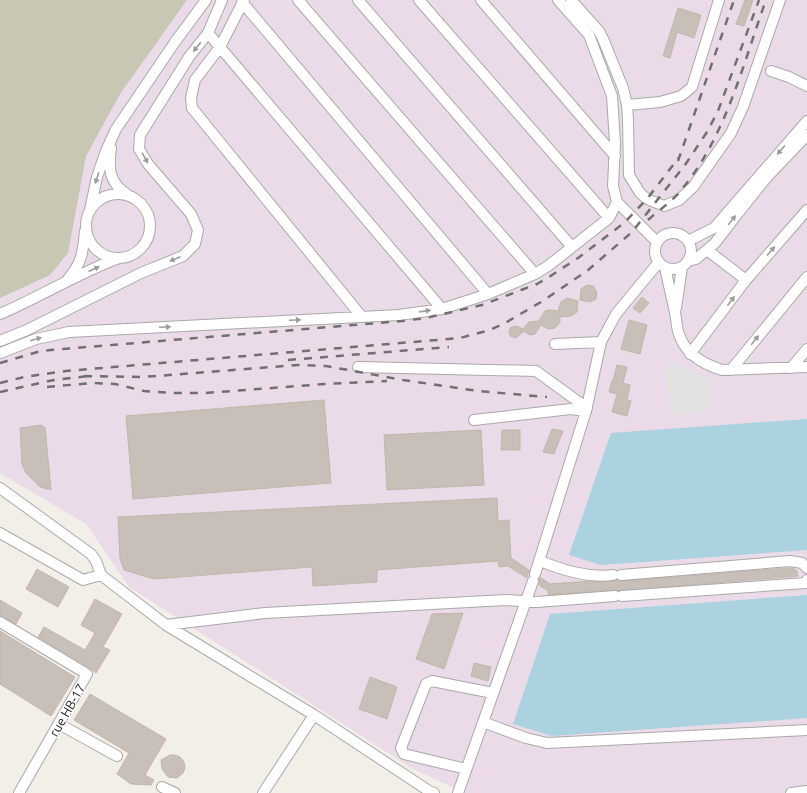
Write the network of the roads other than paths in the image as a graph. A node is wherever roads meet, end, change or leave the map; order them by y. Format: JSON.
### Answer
{"nodes":[{"id":1,"x":206,"y":0,"type":"edge"},
{"id":2,"x":222,"y":0,"type":"edge"},
{"id":3,"x":298,"y":0,"type":"edge"},
{"id":4,"x":358,"y":0,"type":"edge"},
{"id":5,"x":419,"y":0,"type":"edge"},
{"id":6,"x":481,"y":0,"type":"edge"},
{"id":7,"x":558,"y":0,"type":"edge"},
{"id":8,"x":571,"y":0,"type":"edge"},
{"id":9,"x":719,"y":0,"type":"edge"},
{"id":10,"x":780,"y":0,"type":"edge"},
{"id":11,"x":243,"y":1,"type":"edge"},
{"id":12,"x":208,"y":33,"type":"junction"},
{"id":13,"x":220,"y":47,"type":"junction"},
{"id":14,"x":771,"y":71,"type":"dead end"},
{"id":15,"x":807,"y":86,"type":"edge"},
{"id":16,"x":627,"y":105,"type":"junction"},
{"id":17,"x":807,"y":121,"type":"edge"},
{"id":18,"x":116,"y":129,"type":"junction"},
{"id":19,"x":807,"y":136,"type":"edge"},
{"id":20,"x":615,"y":156,"type":"junction"},
{"id":21,"x":129,"y":196,"type":"junction"},
{"id":22,"x":617,"y":202,"type":"junction"},
{"id":23,"x":90,"y":210,"type":"junction"},
{"id":24,"x":807,"y":210,"type":"edge"},
{"id":25,"x":609,"y":218,"type":"junction"},
{"id":26,"x":86,"y":228,"type":"junction"},
{"id":27,"x":688,"y":241,"type":"junction"},
{"id":28,"x":657,"y":242,"type":"junction"},
{"id":29,"x":572,"y":247,"type":"junction"},
{"id":30,"x":707,"y":250,"type":"junction"},
{"id":31,"x":123,"y":257,"type":"junction"},
{"id":32,"x":685,"y":264,"type":"junction"},
{"id":33,"x":662,"y":265,"type":"junction"},
{"id":34,"x":535,"y":274,"type":"junction"},
{"id":35,"x":807,"y":277,"type":"edge"},
{"id":36,"x":746,"y":280,"type":"junction"},
{"id":37,"x":66,"y":282,"type":"junction"},
{"id":38,"x":488,"y":294,"type":"junction"},
{"id":39,"x":442,"y":309,"type":"junction"},
{"id":40,"x":0,"y":314,"type":"edge"},
{"id":41,"x":675,"y":314,"type":"junction"},
{"id":42,"x":362,"y":317,"type":"junction"},
{"id":43,"x":0,"y":341,"type":"edge"},
{"id":44,"x":601,"y":342,"type":"junction"},
{"id":45,"x":555,"y":344,"type":"dead end"},
{"id":46,"x":807,"y":349,"type":"edge"},
{"id":47,"x":0,"y":353,"type":"edge"},
{"id":48,"x":690,"y":354,"type":"junction"},
{"id":49,"x":358,"y":367,"type":"dead end"},
{"id":50,"x":807,"y":367,"type":"edge"},
{"id":51,"x":791,"y":368,"type":"junction"},
{"id":52,"x":731,"y":370,"type":"junction"},
{"id":53,"x":586,"y":410,"type":"junction"},
{"id":54,"x":474,"y":420,"type":"dead end"},
{"id":55,"x":0,"y":488,"type":"edge"},
{"id":56,"x":0,"y":533,"type":"edge"},
{"id":57,"x":540,"y":561,"type":"junction"},
{"id":58,"x":807,"y":568,"type":"edge"},
{"id":59,"x":101,"y":575,"type":"junction"},
{"id":60,"x":807,"y":580,"type":"edge"},
{"id":61,"x":525,"y":601,"type":"junction"},
{"id":62,"x":0,"y":622,"type":"edge"},
{"id":63,"x":166,"y":625,"type":"junction"},
{"id":64,"x":493,"y":693,"type":"junction"},
{"id":65,"x":314,"y":715,"type":"junction"},
{"id":66,"x":483,"y":722,"type":"junction"},
{"id":67,"x":59,"y":724,"type":"junction"},
{"id":68,"x":807,"y":730,"type":"edge"},
{"id":69,"x":117,"y":756,"type":"dead end"},
{"id":70,"x":466,"y":769,"type":"junction"},
{"id":71,"x":162,"y":787,"type":"dead end"},
{"id":72,"x":807,"y":791,"type":"edge"},
{"id":73,"x":19,"y":793,"type":"edge"},
{"id":74,"x":175,"y":793,"type":"edge"},
{"id":75,"x":263,"y":793,"type":"edge"},
{"id":76,"x":434,"y":793,"type":"edge"},
{"id":77,"x":458,"y":793,"type":"edge"},
{"id":78,"x":791,"y":793,"type":"edge"}],
"edges":[{"from":1,"to":18,"type":"street"},
{"from":2,"to":12,"type":"street"},
{"from":3,"to":34,"type":"street"},
{"from":4,"to":29,"type":"street"},
{"from":5,"to":25,"type":"street"},
{"from":6,"to":20,"type":"street"},
{"from":7,"to":20,"type":"street"},
{"from":8,"to":16,"type":"street"},
{"from":9,"to":16,"type":"street"},
{"from":10,"to":16,"type":"street"},
{"from":11,"to":13,"type":"street"},
{"from":11,"to":38,"type":"street"},
{"from":12,"to":13,"type":"street"},
{"from":12,"to":43,"type":"street","one_way":true},
{"from":13,"to":39,"type":"street"},
{"from":13,"to":42,"type":"street"},
{"from":14,"to":15,"type":"street"},
{"from":17,"to":27,"type":"street","one_way":true},
{"from":18,"to":21,"type":"street"},
{"from":18,"to":23,"type":"street","one_way":true},
{"from":30,"to":19,"type":"street","one_way":true},
{"from":20,"to":22,"type":"street"},
{"from":21,"to":23,"type":"street"},
{"from":21,"to":31,"type":"street"},
{"from":22,"to":25,"type":"street"},
{"from":22,"to":28,"type":"street"},
{"from":23,"to":26,"type":"street"},
{"from":36,"to":24,"type":"street","one_way":true},
{"from":25,"to":29,"type":"street"},
{"from":26,"to":31,"type":"street"},
{"from":26,"to":37,"type":"street"},
{"from":27,"to":28,"type":"street"},
{"from":27,"to":32,"type":"street"},
{"from":28,"to":33,"type":"street"},
{"from":29,"to":34,"type":"street"},
{"from":30,"to":32,"type":"street"},
{"from":30,"to":36,"type":"street"},
{"from":37,"to":31,"type":"street","one_way":true},
{"from":32,"to":33,"type":"street"},
{"from":32,"to":41,"type":"street"},
{"from":33,"to":41,"type":"street"},
{"from":33,"to":44,"type":"street"},
{"from":34,"to":38,"type":"street"},
{"from":52,"to":35,"type":"street","one_way":true},
{"from":48,"to":36,"type":"street","one_way":true},
{"from":37,"to":40,"type":"street"},
{"from":38,"to":39,"type":"street"},
{"from":42,"to":39,"type":"street","one_way":true},
{"from":41,"to":48,"type":"street"},
{"from":47,"to":42,"type":"street","one_way":true},
{"from":44,"to":45,"type":"street"},
{"from":44,"to":53,"type":"street"},
{"from":46,"to":51,"type":"street"},
{"from":48,"to":52,"type":"street"},
{"from":49,"to":53,"type":"street"},
{"from":50,"to":51,"type":"street"},
{"from":51,"to":52,"type":"street"},
{"from":53,"to":54,"type":"street"},
{"from":53,"to":57,"type":"street"},
{"from":55,"to":59,"type":"street"},
{"from":56,"to":59,"type":"street"},
{"from":57,"to":58,"type":"street"},
{"from":57,"to":61,"type":"street"},
{"from":59,"to":63,"type":"street"},
{"from":60,"to":61,"type":"street"},
{"from":61,"to":63,"type":"street"},
{"from":61,"to":64,"type":"street"},
{"from":62,"to":67,"type":"street","name":"rue HB-17"},
{"from":63,"to":65,"type":"street"},
{"from":64,"to":66,"type":"street"},
{"from":64,"to":70,"type":"street"},
{"from":65,"to":75,"type":"street"},
{"from":65,"to":76,"type":"street"},
{"from":66,"to":68,"type":"street"},
{"from":66,"to":70,"type":"street"},
{"from":67,"to":69,"type":"street"},
{"from":67,"to":73,"type":"street","name":"rue HB-17"},
{"from":70,"to":77,"type":"street"},
{"from":71,"to":74,"type":"street"},
{"from":72,"to":78,"type":"street"}]}
